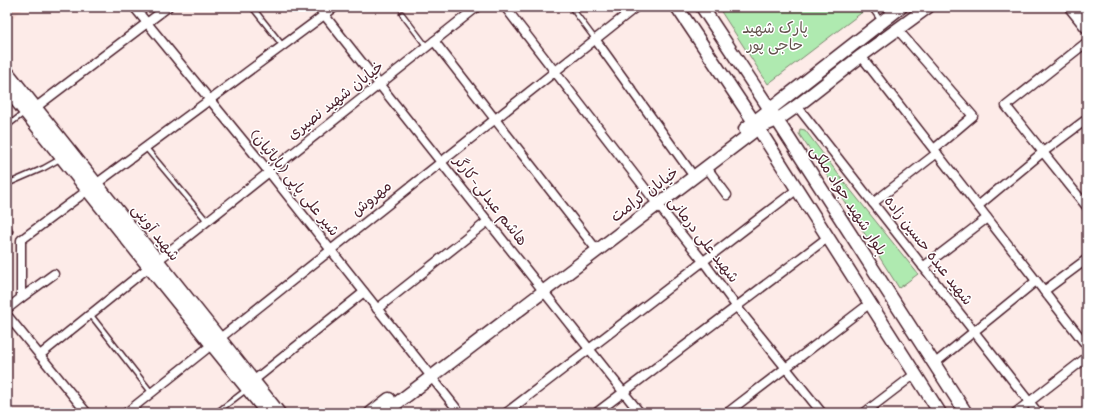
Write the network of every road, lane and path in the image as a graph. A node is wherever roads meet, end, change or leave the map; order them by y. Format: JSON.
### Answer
{"nodes":[{"id":1,"x":134,"y":7,"type":"edge"},
{"id":2,"x":168,"y":7,"type":"edge"},
{"id":3,"x":252,"y":7,"type":"edge"},
{"id":4,"x":318,"y":7,"type":"edge"},
{"id":5,"x":335,"y":7,"type":"edge"},
{"id":6,"x":477,"y":7,"type":"edge"},
{"id":7,"x":505,"y":7,"type":"edge"},
{"id":8,"x":571,"y":7,"type":"edge"},
{"id":9,"x":636,"y":7,"type":"edge"},
{"id":10,"x":677,"y":7,"type":"edge"},
{"id":11,"x":702,"y":7,"type":"edge"},
{"id":12,"x":871,"y":7,"type":"edge"},
{"id":13,"x":901,"y":7,"type":"edge"},
{"id":14,"x":928,"y":7,"type":"edge"},
{"id":15,"x":1071,"y":7,"type":"edge"},
{"id":16,"x":402,"y":14,"type":"dead end"},
{"id":17,"x":324,"y":15,"type":"junction"},
{"id":18,"x":882,"y":22,"type":"junction"},
{"id":19,"x":147,"y":23,"type":"junction"},
{"id":20,"x":1087,"y":27,"type":"edge"},
{"id":21,"x":898,"y":30,"type":"junction"},
{"id":22,"x":595,"y":39,"type":"junction"},
{"id":23,"x":434,"y":41,"type":"junction"},
{"id":24,"x":1087,"y":42,"type":"edge"},
{"id":25,"x":283,"y":46,"type":"junction"},
{"id":26,"x":427,"y":47,"type":"junction"},
{"id":27,"x":861,"y":56,"type":"junction"},
{"id":28,"x":7,"y":72,"type":"edge"},
{"id":29,"x":555,"y":72,"type":"junction"},
{"id":30,"x":380,"y":84,"type":"junction"},
{"id":31,"x":7,"y":89,"type":"edge"},
{"id":32,"x":210,"y":100,"type":"junction"},
{"id":33,"x":797,"y":106,"type":"junction"},
{"id":34,"x":770,"y":109,"type":"junction"},
{"id":35,"x":30,"y":110,"type":"junction"},
{"id":36,"x":495,"y":119,"type":"junction"},
{"id":37,"x":1087,"y":119,"type":"edge"},
{"id":38,"x":777,"y":120,"type":"junction"},
{"id":39,"x":755,"y":125,"type":"junction"},
{"id":40,"x":7,"y":126,"type":"edge"},
{"id":41,"x":146,"y":148,"type":"junction"},
{"id":42,"x":935,"y":151,"type":"junction"},
{"id":43,"x":1043,"y":152,"type":"junction"},
{"id":44,"x":62,"y":158,"type":"junction"},
{"id":45,"x":441,"y":162,"type":"junction"},
{"id":46,"x":707,"y":168,"type":"junction"},
{"id":47,"x":690,"y":171,"type":"junction"},
{"id":48,"x":269,"y":172,"type":"junction"},
{"id":49,"x":7,"y":184,"type":"edge"},
{"id":50,"x":92,"y":187,"type":"junction"},
{"id":51,"x":796,"y":190,"type":"junction"},
{"id":52,"x":726,"y":195,"type":"dead end"},
{"id":53,"x":655,"y":202,"type":"junction"},
{"id":54,"x":873,"y":203,"type":"junction"},
{"id":55,"x":978,"y":206,"type":"junction"},
{"id":56,"x":1087,"y":207,"type":"edge"},
{"id":57,"x":987,"y":218,"type":"junction"},
{"id":58,"x":488,"y":221,"type":"junction"},
{"id":59,"x":207,"y":222,"type":"junction"},
{"id":60,"x":7,"y":224,"type":"edge"},
{"id":61,"x":10,"y":231,"type":"dead end"},
{"id":62,"x":827,"y":238,"type":"junction"},
{"id":63,"x":593,"y":245,"type":"junction"},
{"id":64,"x":330,"y":250,"type":"junction"},
{"id":65,"x":1087,"y":258,"type":"edge"},
{"id":66,"x":703,"y":261,"type":"junction"},
{"id":67,"x":153,"y":264,"type":"junction"},
{"id":68,"x":923,"y":267,"type":"junction"},
{"id":69,"x":54,"y":274,"type":"dead end"},
{"id":70,"x":1036,"y":281,"type":"junction"},
{"id":71,"x":541,"y":288,"type":"junction"},
{"id":72,"x":1044,"y":291,"type":"junction"},
{"id":73,"x":364,"y":292,"type":"junction"},
{"id":74,"x":21,"y":298,"type":"junction"},
{"id":75,"x":870,"y":304,"type":"junction"},
{"id":76,"x":736,"y":306,"type":"junction"},
{"id":77,"x":7,"y":309,"type":"edge"},
{"id":78,"x":377,"y":309,"type":"junction"},
{"id":79,"x":90,"y":314,"type":"junction"},
{"id":80,"x":7,"y":315,"type":"edge"},
{"id":81,"x":974,"y":331,"type":"junction"},
{"id":82,"x":1085,"y":340,"type":"edge"},
{"id":83,"x":216,"y":342,"type":"junction"},
{"id":84,"x":590,"y":349,"type":"junction"},
{"id":85,"x":40,"y":355,"type":"junction"},
{"id":86,"x":1087,"y":357,"type":"edge"},
{"id":87,"x":934,"y":364,"type":"junction"},
{"id":88,"x":786,"y":368,"type":"junction"},
{"id":89,"x":429,"y":374,"type":"junction"},
{"id":90,"x":915,"y":374,"type":"junction"},
{"id":91,"x":251,"y":385,"type":"junction"},
{"id":92,"x":624,"y":392,"type":"junction"},
{"id":93,"x":152,"y":393,"type":"junction"},
{"id":94,"x":1030,"y":402,"type":"junction"},
{"id":95,"x":87,"y":413,"type":"edge"},
{"id":96,"x":126,"y":413,"type":"edge"},
{"id":97,"x":216,"y":413,"type":"edge"},
{"id":98,"x":267,"y":413,"type":"edge"},
{"id":99,"x":279,"y":413,"type":"edge"},
{"id":100,"x":371,"y":413,"type":"edge"},
{"id":101,"x":384,"y":413,"type":"edge"},
{"id":102,"x":460,"y":413,"type":"edge"},
{"id":103,"x":506,"y":413,"type":"edge"},
{"id":104,"x":596,"y":413,"type":"edge"},
{"id":105,"x":640,"y":413,"type":"edge"},
{"id":106,"x":727,"y":413,"type":"edge"},
{"id":107,"x":822,"y":413,"type":"edge"},
{"id":108,"x":864,"y":413,"type":"edge"},
{"id":109,"x":940,"y":413,"type":"edge"},
{"id":110,"x":966,"y":413,"type":"edge"},
{"id":111,"x":1015,"y":413,"type":"edge"},
{"id":112,"x":1038,"y":413,"type":"edge"}],
"edges":[{"from":1,"to":19,"type":"street","name":"شیر علی پاپی (بابائیان)"},
{"from":2,"to":19,"type":"street"},
{"from":3,"to":25,"type":"lane"},
{"from":4,"to":17,"type":"street","name":"هاشم عبدلی-کارگر"},
{"from":5,"to":17,"type":"street"},
{"from":6,"to":23,"type":"street","name":"خیابان شهید نصیری"},
{"from":7,"to":29,"type":"street","name":"شهید علی درمانی"},
{"from":8,"to":22,"type":"lane"},
{"from":9,"to":22,"type":"street","name":"مهروش"},
{"from":10,"to":39,"type":"main road"},
{"from":11,"to":34,"type":"main road","name":"بلوار شهید جواد ملکی"},
{"from":12,"to":18,"type":"lane"},
{"from":13,"to":18,"type":"main road","name":"خیابان کرامت"},
{"from":14,"to":21,"type":"main road","name":"خیابان کرامت"},
{"from":15,"to":20,"type":"main road"},
{"from":16,"to":26,"type":"lane"},
{"from":17,"to":25,"type":"street"},
{"from":17,"to":30,"type":"street","name":"هاشم عبدلی-کارگر"},
{"from":18,"to":34,"type":"main road","name":"خیابان کرامت"},
{"from":19,"to":32,"type":"street","name":"شیر علی پاپی (بابائیان)"},
{"from":19,"to":35,"type":"street"},
{"from":21,"to":27,"type":"main road","name":"خیابان کرامت"},
{"from":21,"to":42,"type":"street"},
{"from":22,"to":29,"type":"street","name":"مهروش"},
{"from":22,"to":47,"type":"street"},
{"from":23,"to":26,"type":"street","name":"خیابان شهید نصیری"},
{"from":23,"to":36,"type":"street"},
{"from":24,"to":43,"type":"street"},
{"from":25,"to":32,"type":"street"},
{"from":26,"to":30,"type":"street","name":"خیابان شهید نصیری"},
{"from":27,"to":33,"type":"main road","name":"خیابان کرامت"},
{"from":27,"to":42,"type":"street"},
{"from":28,"to":35,"type":"main road","name":"شهید آوینی"},
{"from":29,"to":36,"type":"street","name":"مهروش"},
{"from":29,"to":53,"type":"street","name":"شهید علی درمانی"},
{"from":30,"to":45,"type":"street","name":"هاشم عبدلی-کارگر"},
{"from":30,"to":48,"type":"street","name":"خیابان شهید نصیری"},
{"from":31,"to":35,"type":"main road","name":"شهید آوینی"},
{"from":32,"to":41,"type":"street"},
{"from":32,"to":48,"type":"street","name":"شیر علی پاپی (بابائیان)"},
{"from":33,"to":38,"type":"main road","name":"خیابان کرامت"},
{"from":33,"to":54,"type":"street","name":"شهید عبده حسین زاده"},
{"from":34,"to":38,"type":"main road","name":"بلوار شهید جواد ملکی"},
{"from":34,"to":39,"type":"main road","name":"خیابان کرامت"},
{"from":35,"to":40,"type":"lane"},
{"from":35,"to":44,"type":"main road","name":"شهید آوینی"},
{"from":35,"to":50,"type":"main road","name":"شهید آوینی"},
{"from":36,"to":45,"type":"street","name":"مهروش"},
{"from":36,"to":63,"type":"street"},
{"from":37,"to":43,"type":"street"},
{"from":38,"to":39,"type":"main road","name":"خیابان کرامت"},
{"from":38,"to":87,"type":"main road","name":"بلوار شهید جواد ملکی"},
{"from":39,"to":46,"type":"main road","name":"خیابان کرامت"},
{"from":39,"to":47,"type":"main road","name":"خیابان کرامت"},
{"from":39,"to":51,"type":"main road"},
{"from":41,"to":50,"type":"street"},
{"from":41,"to":59,"type":"lane"},
{"from":42,"to":54,"type":"street"},
{"from":42,"to":55,"type":"street"},
{"from":43,"to":55,"type":"street"},
{"from":43,"to":56,"type":"street"},
{"from":44,"to":49,"type":"lane"},
{"from":44,"to":50,"type":"main road","name":"شهید آوینی"},
{"from":45,"to":58,"type":"street","name":"هاشم عبدلی-کارگر"},
{"from":45,"to":64,"type":"street","name":"مهروش"},
{"from":46,"to":52,"type":"street"},
{"from":46,"to":53,"type":"main road","name":"خیابان کرامت"},
{"from":47,"to":53,"type":"main road","name":"خیابان کرامت"},
{"from":48,"to":59,"type":"street","name":"خیابان شهید نصیری"},
{"from":48,"to":64,"type":"street","name":"شیر علی پاپی (بابائیان)"},
{"from":50,"to":67,"type":"main road","name":"شهید آوینی"},
{"from":50,"to":74,"type":"street"},
{"from":51,"to":62,"type":"main road"},
{"from":51,"to":66,"type":"street"},
{"from":53,"to":63,"type":"main road","name":"خیابان کرامت"},
{"from":53,"to":66,"type":"street","name":"شهید علی درمانی"},
{"from":53,"to":71,"type":"main road","name":"خیابان کرامت"},
{"from":54,"to":68,"type":"street","name":"شهید عبده حسین زاده"},
{"from":55,"to":57,"type":"street"},
{"from":57,"to":68,"type":"street"},
{"from":57,"to":70,"type":"street"},
{"from":58,"to":71,"type":"street","name":"هاشم عبدلی-کارگر"},
{"from":58,"to":78,"type":"street"},
{"from":59,"to":67,"type":"street","name":"خیابان شهید نصیری"},
{"from":60,"to":61,"type":"lane"},
{"from":62,"to":75,"type":"main road"},
{"from":62,"to":76,"type":"street"},
{"from":63,"to":71,"type":"main road","name":"خیابان کرامت"},
{"from":64,"to":73,"type":"street","name":"شیر علی پاپی (بابائیان)"},
{"from":64,"to":83,"type":"street","name":"مهروش"},
{"from":65,"to":72,"type":"street"},
{"from":66,"to":76,"type":"street","name":"شهید علی درمانی"},
{"from":66,"to":84,"type":"street"},
{"from":67,"to":79,"type":"street","name":"خیابان شهید نصیری"},
{"from":67,"to":83,"type":"main road","name":"شهید آوینی"},
{"from":68,"to":81,"type":"street","name":"شهید عبده حسین زاده"},
{"from":69,"to":74,"type":"street"},
{"from":70,"to":72,"type":"street"},
{"from":70,"to":81,"type":"street"},
{"from":71,"to":84,"type":"street","name":"هاشم عبدلی-کارگر"},
{"from":71,"to":89,"type":"main road","name":"خیابان کرامت"},
{"from":72,"to":82,"type":"street"},
{"from":73,"to":78,"type":"street","name":"شیر علی پاپی (بابائیان)"},
{"from":73,"to":91,"type":"street"},
{"from":74,"to":77,"type":"street"},
{"from":75,"to":88,"type":"street"},
{"from":75,"to":90,"type":"main road"},
{"from":76,"to":88,"type":"street","name":"شهید علی درمانی"},
{"from":76,"to":92,"type":"street"},
{"from":78,"to":89,"type":"street","name":"شیر علی پاپی (بابائیان)"},
{"from":79,"to":85,"type":"street","name":"خیابان شهید نصیری"},
{"from":79,"to":93,"type":"lane"},
{"from":80,"to":85,"type":"street"},
{"from":81,"to":87,"type":"street"},
{"from":81,"to":94,"type":"street","name":"شهید عبده حسین زاده"},
{"from":83,"to":91,"type":"main road","name":"شهید آوینی"},
{"from":83,"to":93,"type":"street","name":"مهروش"},
{"from":84,"to":92,"type":"street","name":"هاشم عبدلی-کارگر"},
{"from":84,"to":103,"type":"street"},
{"from":85,"to":95,"type":"street"},
{"from":86,"to":94,"type":"street"},
{"from":87,"to":110,"type":"main road","name":"بلوار شهید جواد ملکی"},
{"from":88,"to":106,"type":"street"},
{"from":88,"to":107,"type":"street","name":"شهید علی درمانی"},
{"from":89,"to":100,"type":"main road","name":"خیابان کرامت"},
{"from":89,"to":101,"type":"main road","name":"خیابان کرامت"},
{"from":89,"to":102,"type":"street","name":"شیر علی پاپی (بابائیان)"},
{"from":90,"to":108,"type":"street"},
{"from":90,"to":109,"type":"main road"},
{"from":91,"to":97,"type":"lane"},
{"from":91,"to":98,"type":"main road","name":"شهید آوینی"},
{"from":91,"to":99,"type":"main road","name":"شهید آوینی"},
{"from":92,"to":104,"type":"street"},
{"from":92,"to":105,"type":"street","name":"هاشم عبدلی-کارگر"},
{"from":93,"to":96,"type":"street","name":"مهروش"},
{"from":94,"to":111,"type":"street"},
{"from":94,"to":112,"type":"street","name":"شهید عبده حسین زاده"}]}
